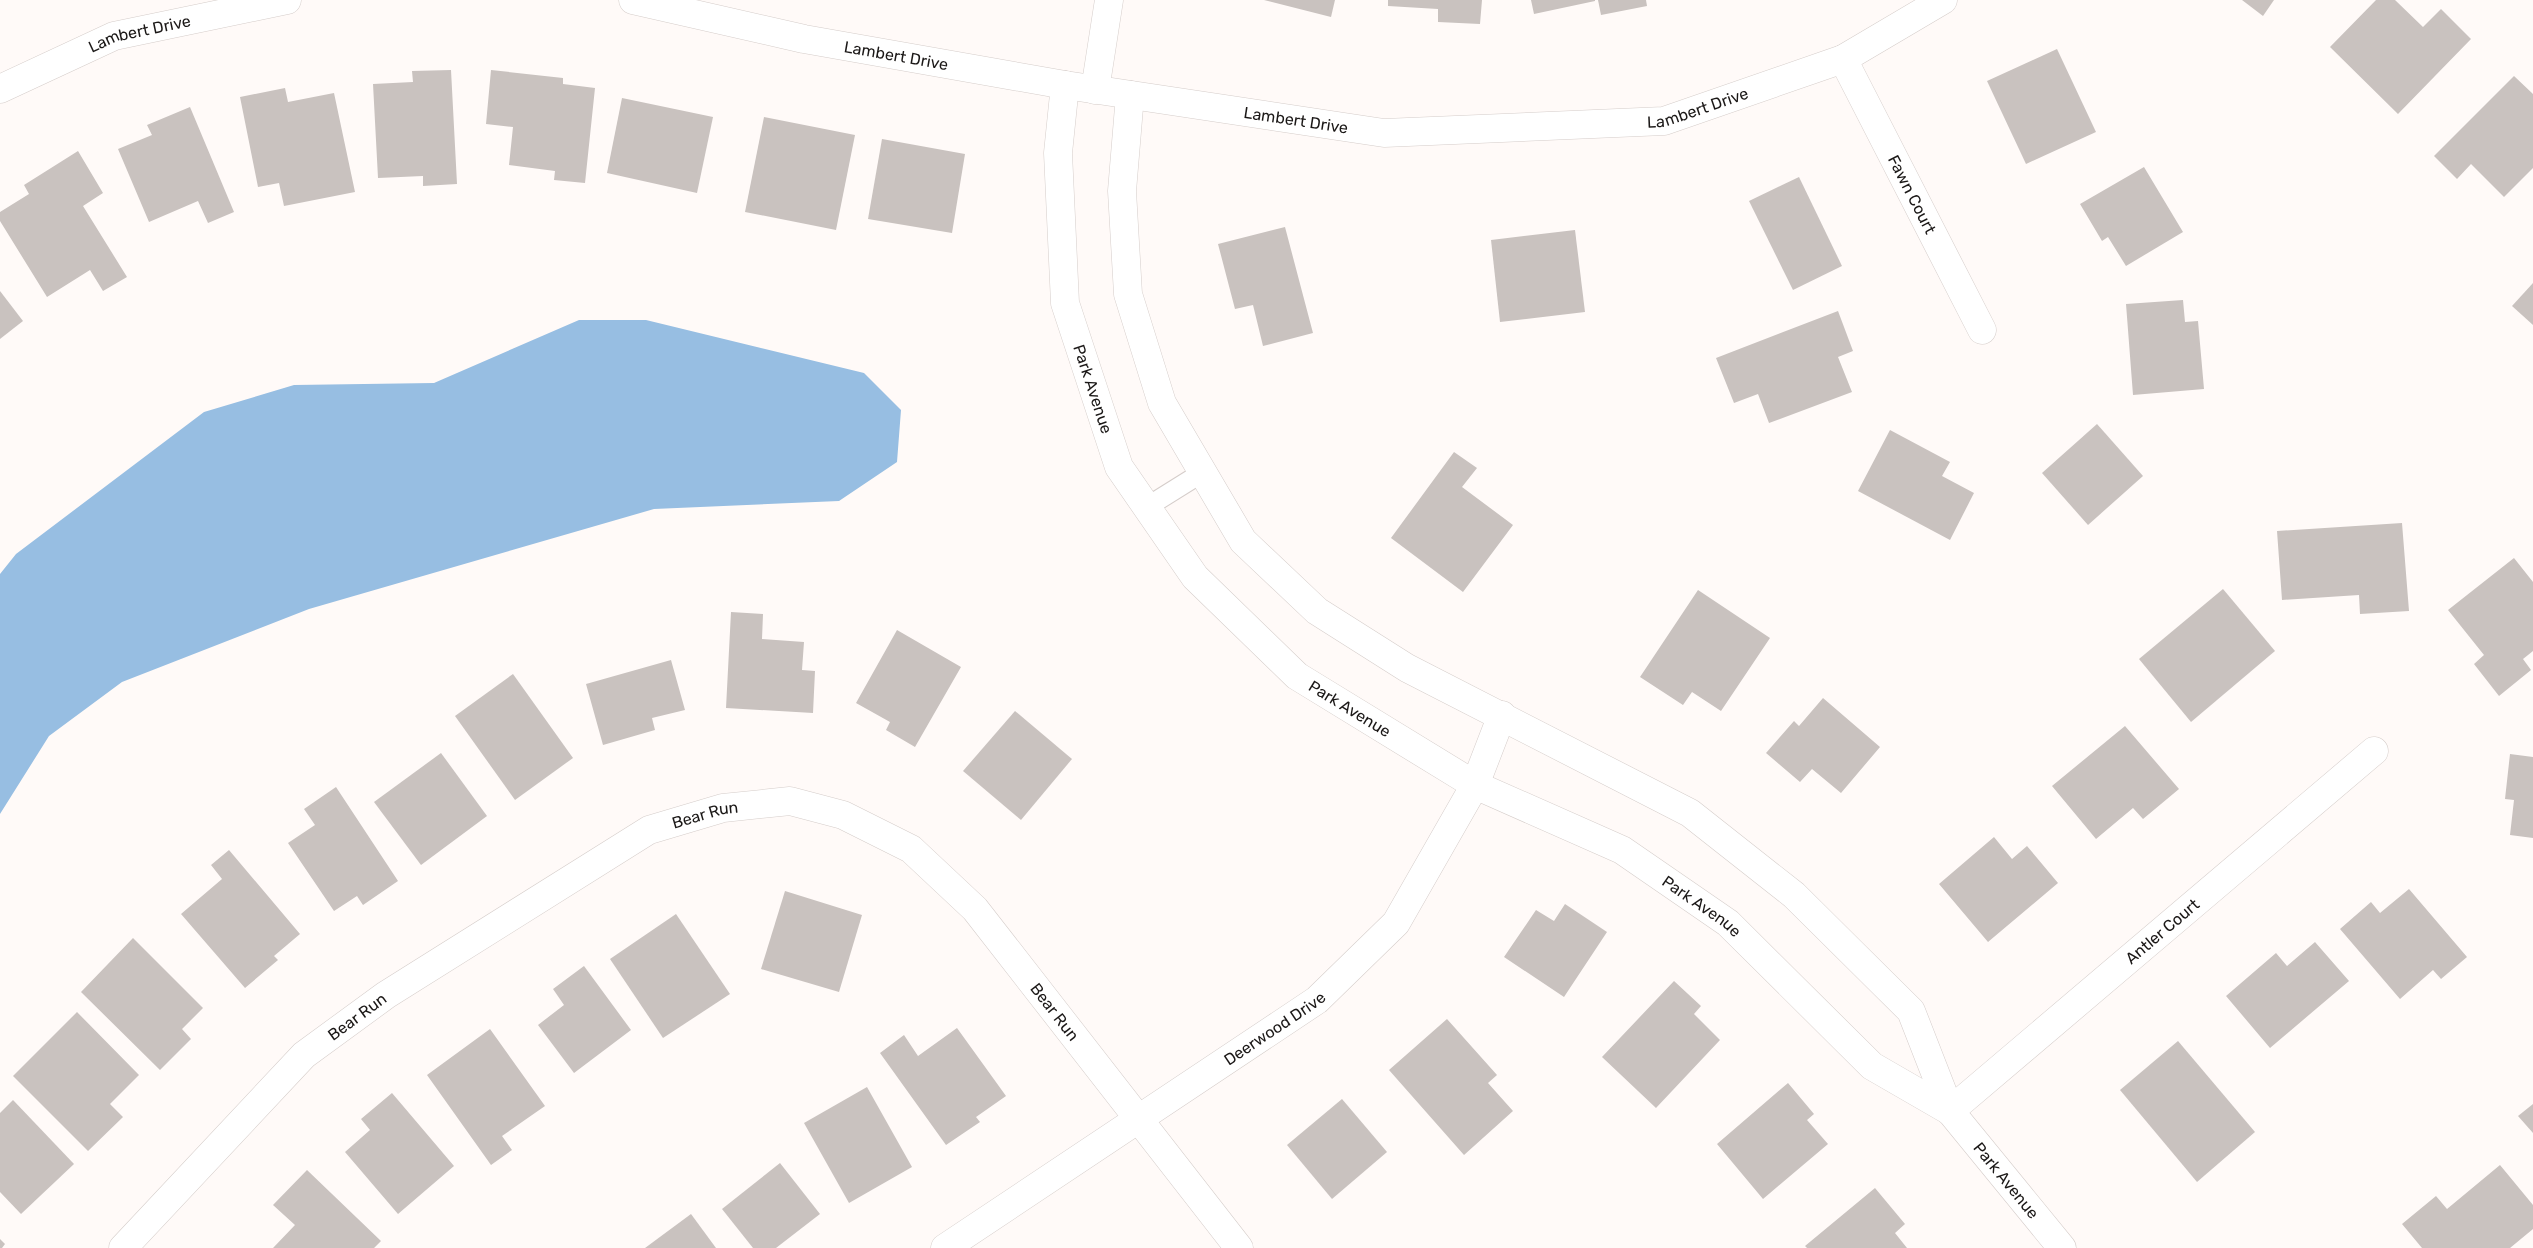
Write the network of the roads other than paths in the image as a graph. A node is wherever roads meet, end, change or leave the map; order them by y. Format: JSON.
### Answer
{"nodes":[{"id":1,"x":287,"y":0,"type":"edge"},
{"id":2,"x":633,"y":0,"type":"edge"},
{"id":3,"x":1108,"y":0,"type":"edge"},
{"id":4,"x":1943,"y":0,"type":"edge"},
{"id":5,"x":1843,"y":59,"type":"junction"},
{"id":6,"x":1065,"y":85,"type":"junction"},
{"id":7,"x":0,"y":89,"type":"edge"},
{"id":8,"x":1095,"y":90,"type":"junction"},
{"id":9,"x":1130,"y":96,"type":"junction"},
{"id":10,"x":1982,"y":330,"type":"dead end"},
{"id":11,"x":1203,"y":472,"type":"junction"},
{"id":12,"x":1147,"y":507,"type":"junction"},
{"id":13,"x":1502,"y":715,"type":"junction"},
{"id":14,"x":2374,"y":752,"type":"dead end"},
{"id":15,"x":1475,"y":785,"type":"junction"},
{"id":16,"x":1950,"y":1111,"type":"junction"},
{"id":17,"x":1137,"y":1119,"type":"junction"},
{"id":18,"x":123,"y":1248,"type":"edge"},
{"id":19,"x":945,"y":1248,"type":"edge"},
{"id":20,"x":1239,"y":1248,"type":"edge"},
{"id":21,"x":2062,"y":1248,"type":"edge"}],
"edges":[{"from":1,"to":7,"type":"street","name":"Lambert Drive"},
{"from":2,"to":6,"type":"street","name":"Lambert Drive"},
{"from":3,"to":8,"type":"street"},
{"from":4,"to":5,"type":"street","name":"Lambert Drive"},
{"from":5,"to":9,"type":"street","name":"Lambert Drive"},
{"from":5,"to":10,"type":"street","name":"Fawn Court"},
{"from":6,"to":8,"type":"street","name":"Lambert Drive"},
{"from":6,"to":12,"type":"street","name":"Park Avenue"},
{"from":8,"to":9,"type":"street","name":"Lambert Drive"},
{"from":9,"to":11,"type":"street","name":"Park Avenue"},
{"from":11,"to":12,"type":"lane"},
{"from":11,"to":13,"type":"street","name":"Park Avenue"},
{"from":12,"to":15,"type":"street","name":"Park Avenue"},
{"from":13,"to":15,"type":"street","name":"Deerwood Drive"},
{"from":13,"to":16,"type":"street","name":"Park Avenue"},
{"from":14,"to":16,"type":"street","name":"Antler Court"},
{"from":15,"to":16,"type":"street","name":"Park Avenue"},
{"from":15,"to":17,"type":"street","name":"Deerwood Drive"},
{"from":16,"to":21,"type":"street","name":"Park Avenue"},
{"from":17,"to":18,"type":"street","name":"Bear Run"},
{"from":17,"to":19,"type":"street","name":"Deerwood Drive"},
{"from":17,"to":20,"type":"street","name":"Bear Run"}]}
